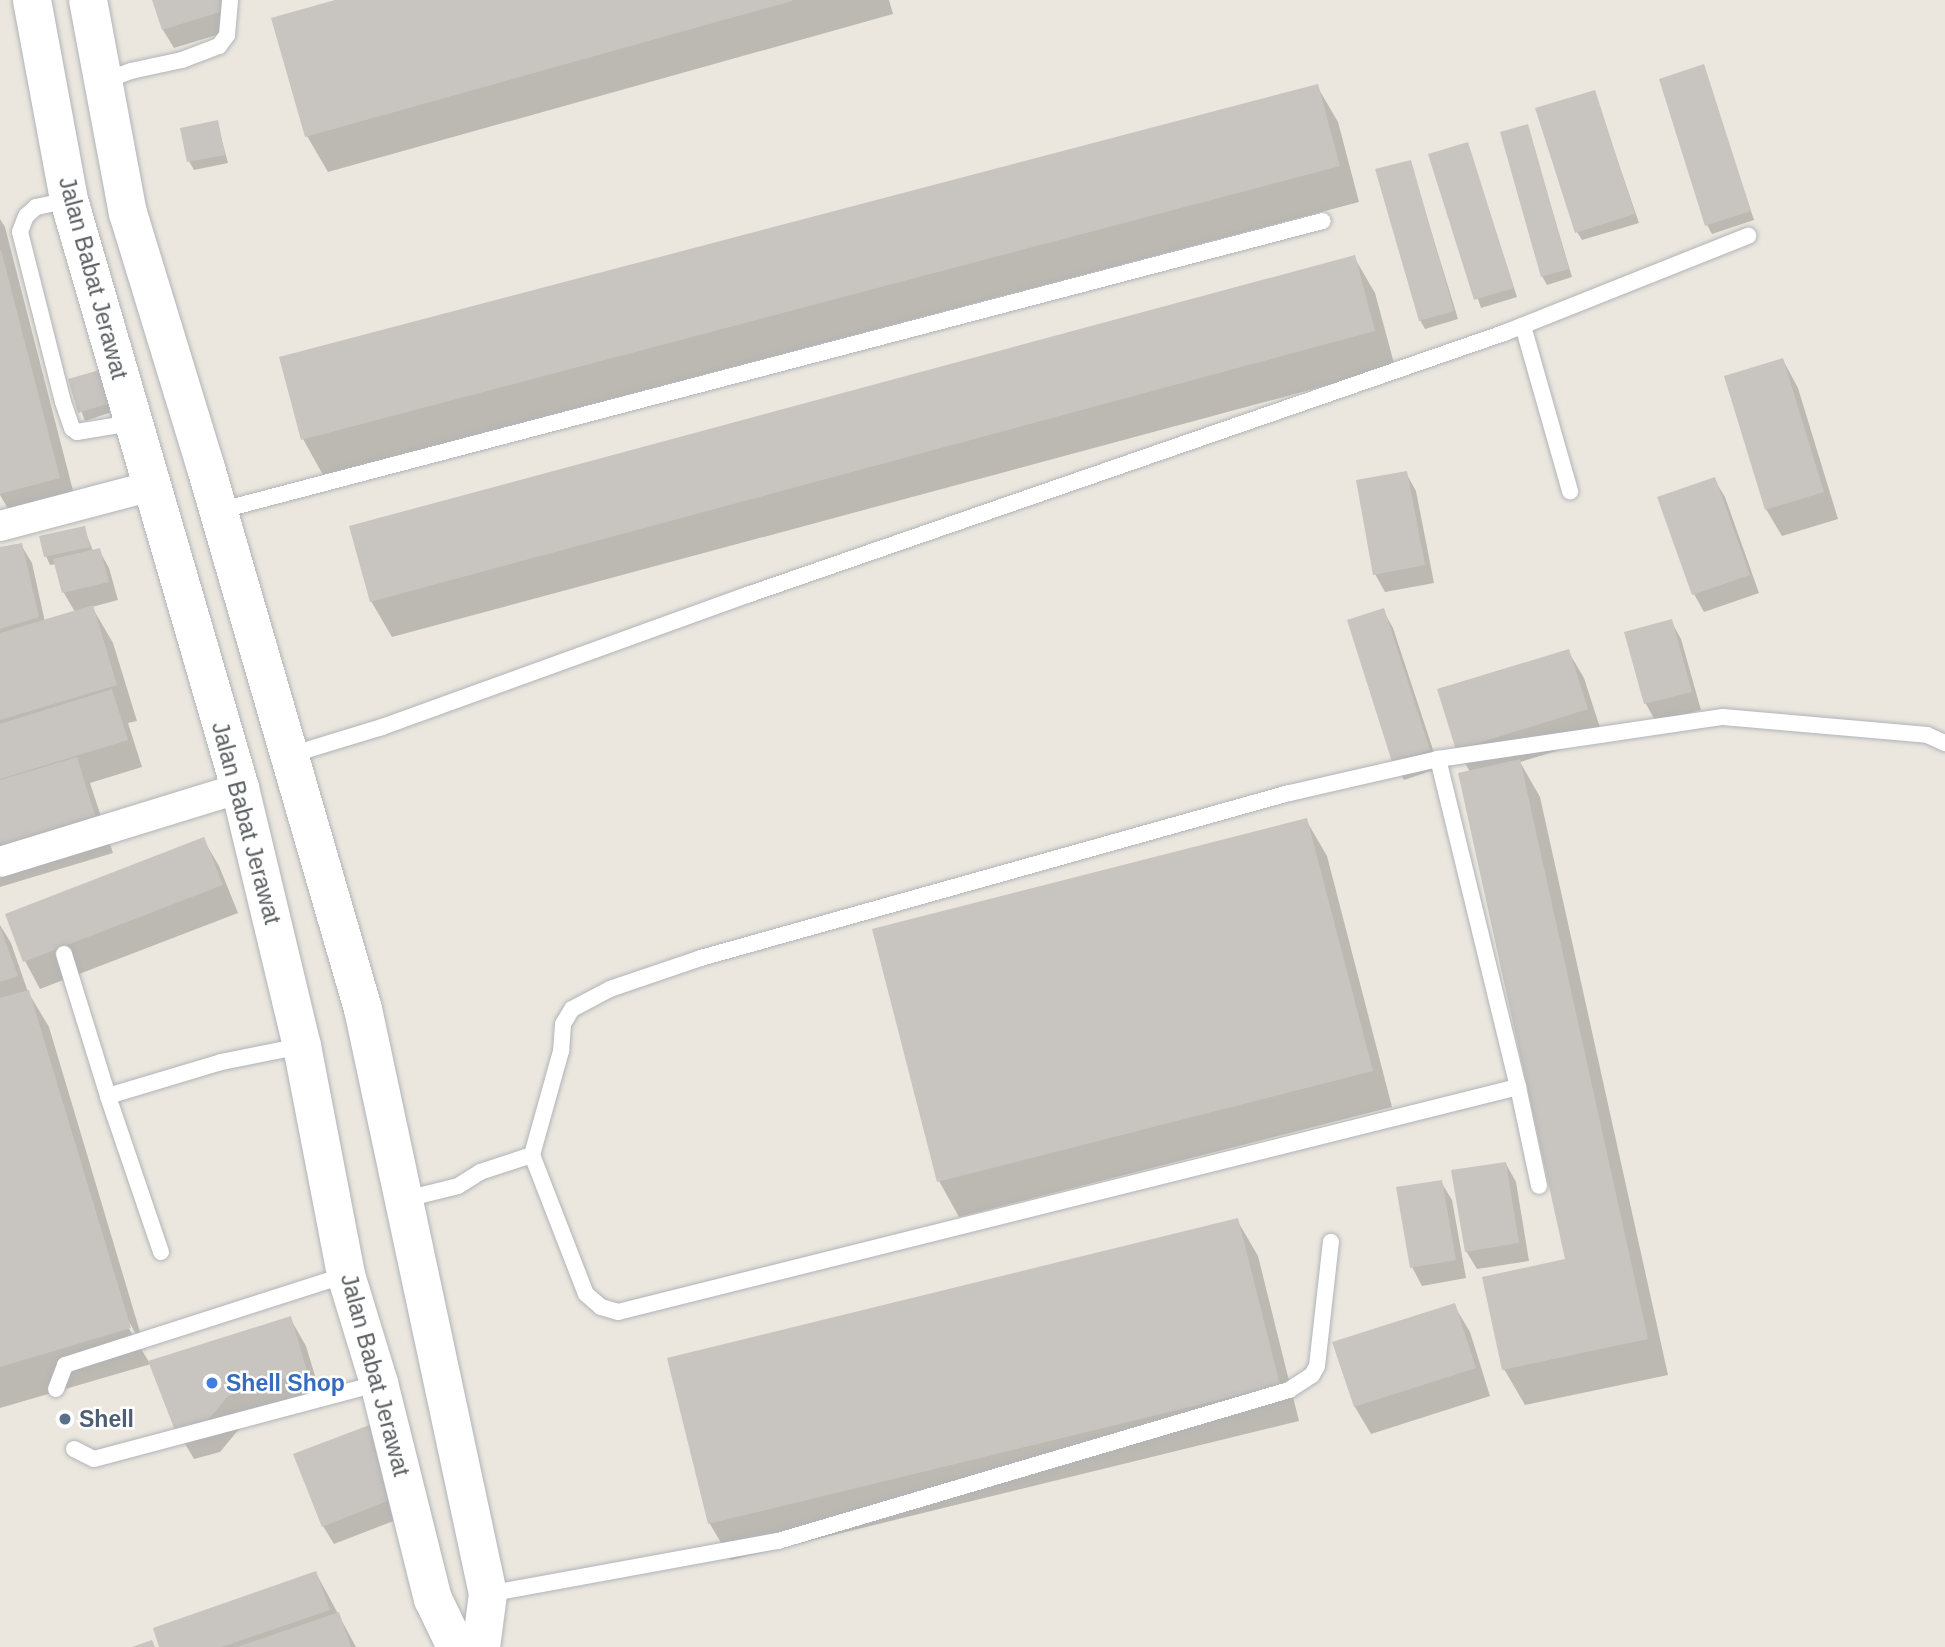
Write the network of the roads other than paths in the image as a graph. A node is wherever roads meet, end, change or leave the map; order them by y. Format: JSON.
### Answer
{"nodes":[{"id":1,"x":32,"y":0,"type":"edge"},
{"id":2,"x":88,"y":0,"type":"edge"},
{"id":3,"x":230,"y":0,"type":"edge"},
{"id":4,"x":116,"y":77,"type":"junction"},
{"id":5,"x":69,"y":200,"type":"junction"},
{"id":6,"x":1323,"y":221,"type":"dead end"},
{"id":7,"x":1748,"y":236,"type":"dead end"},
{"id":8,"x":1523,"y":326,"type":"junction"},
{"id":9,"x":132,"y":423,"type":"junction"},
{"id":10,"x":151,"y":486,"type":"junction"},
{"id":11,"x":1570,"y":491,"type":"dead end"},
{"id":12,"x":226,"y":508,"type":"junction"},
{"id":13,"x":0,"y":526,"type":"edge"},
{"id":14,"x":1945,"y":743,"type":"edge"},
{"id":15,"x":307,"y":750,"type":"junction"},
{"id":16,"x":1438,"y":759,"type":"junction"},
{"id":17,"x":240,"y":789,"type":"junction"},
{"id":18,"x":0,"y":862,"type":"edge"},
{"id":19,"x":64,"y":954,"type":"dead end"},
{"id":20,"x":302,"y":1046,"type":"junction"},
{"id":21,"x":1518,"y":1087,"type":"junction"},
{"id":22,"x":108,"y":1096,"type":"junction"},
{"id":23,"x":532,"y":1155,"type":"junction"},
{"id":24,"x":1539,"y":1186,"type":"dead end"},
{"id":25,"x":411,"y":1197,"type":"junction"},
{"id":26,"x":1331,"y":1242,"type":"dead end"},
{"id":27,"x":161,"y":1252,"type":"dead end"},
{"id":28,"x":346,"y":1275,"type":"junction"},
{"id":29,"x":379,"y":1383,"type":"junction"},
{"id":30,"x":56,"y":1389,"type":"dead end"},
{"id":31,"x":74,"y":1450,"type":"dead end"},
{"id":32,"x":496,"y":1594,"type":"junction"},
{"id":33,"x":456,"y":1647,"type":"edge"},
{"id":34,"x":481,"y":1647,"type":"edge"}],
"edges":[{"from":1,"to":5,"type":"main road","name":"Jalan Babat Jerawat"},
{"from":2,"to":4,"type":"main road"},
{"from":3,"to":4,"type":"lane"},
{"from":4,"to":12,"type":"main road"},
{"from":5,"to":9,"type":"main road","name":"Jalan Babat Jerawat"},
{"from":5,"to":9,"type":"lane"},
{"from":6,"to":12,"type":"lane"},
{"from":7,"to":8,"type":"lane"},
{"from":8,"to":11,"type":"lane"},
{"from":8,"to":15,"type":"lane"},
{"from":9,"to":10,"type":"main road","name":"Jalan Babat Jerawat"},
{"from":10,"to":13,"type":"street"},
{"from":10,"to":17,"type":"main road","name":"Jalan Babat Jerawat"},
{"from":12,"to":15,"type":"main road"},
{"from":14,"to":16,"type":"lane"},
{"from":15,"to":25,"type":"main road"},
{"from":16,"to":21,"type":"lane"},
{"from":16,"to":23,"type":"lane"},
{"from":17,"to":18,"type":"street"},
{"from":17,"to":20,"type":"main road","name":"Jalan Babat Jerawat"},
{"from":19,"to":22,"type":"lane"},
{"from":20,"to":22,"type":"lane"},
{"from":20,"to":28,"type":"main road","name":"Jalan Babat Jerawat"},
{"from":21,"to":23,"type":"lane"},
{"from":21,"to":24,"type":"lane"},
{"from":22,"to":27,"type":"lane"},
{"from":23,"to":25,"type":"lane"},
{"from":25,"to":32,"type":"main road"},
{"from":26,"to":32,"type":"lane"},
{"from":28,"to":29,"type":"main road","name":"Jalan Babat Jerawat"},
{"from":28,"to":30,"type":"lane"},
{"from":29,"to":31,"type":"lane"},
{"from":29,"to":33,"type":"main road","name":"Jalan Babat Jerawat"},
{"from":32,"to":34,"type":"main road"}]}
